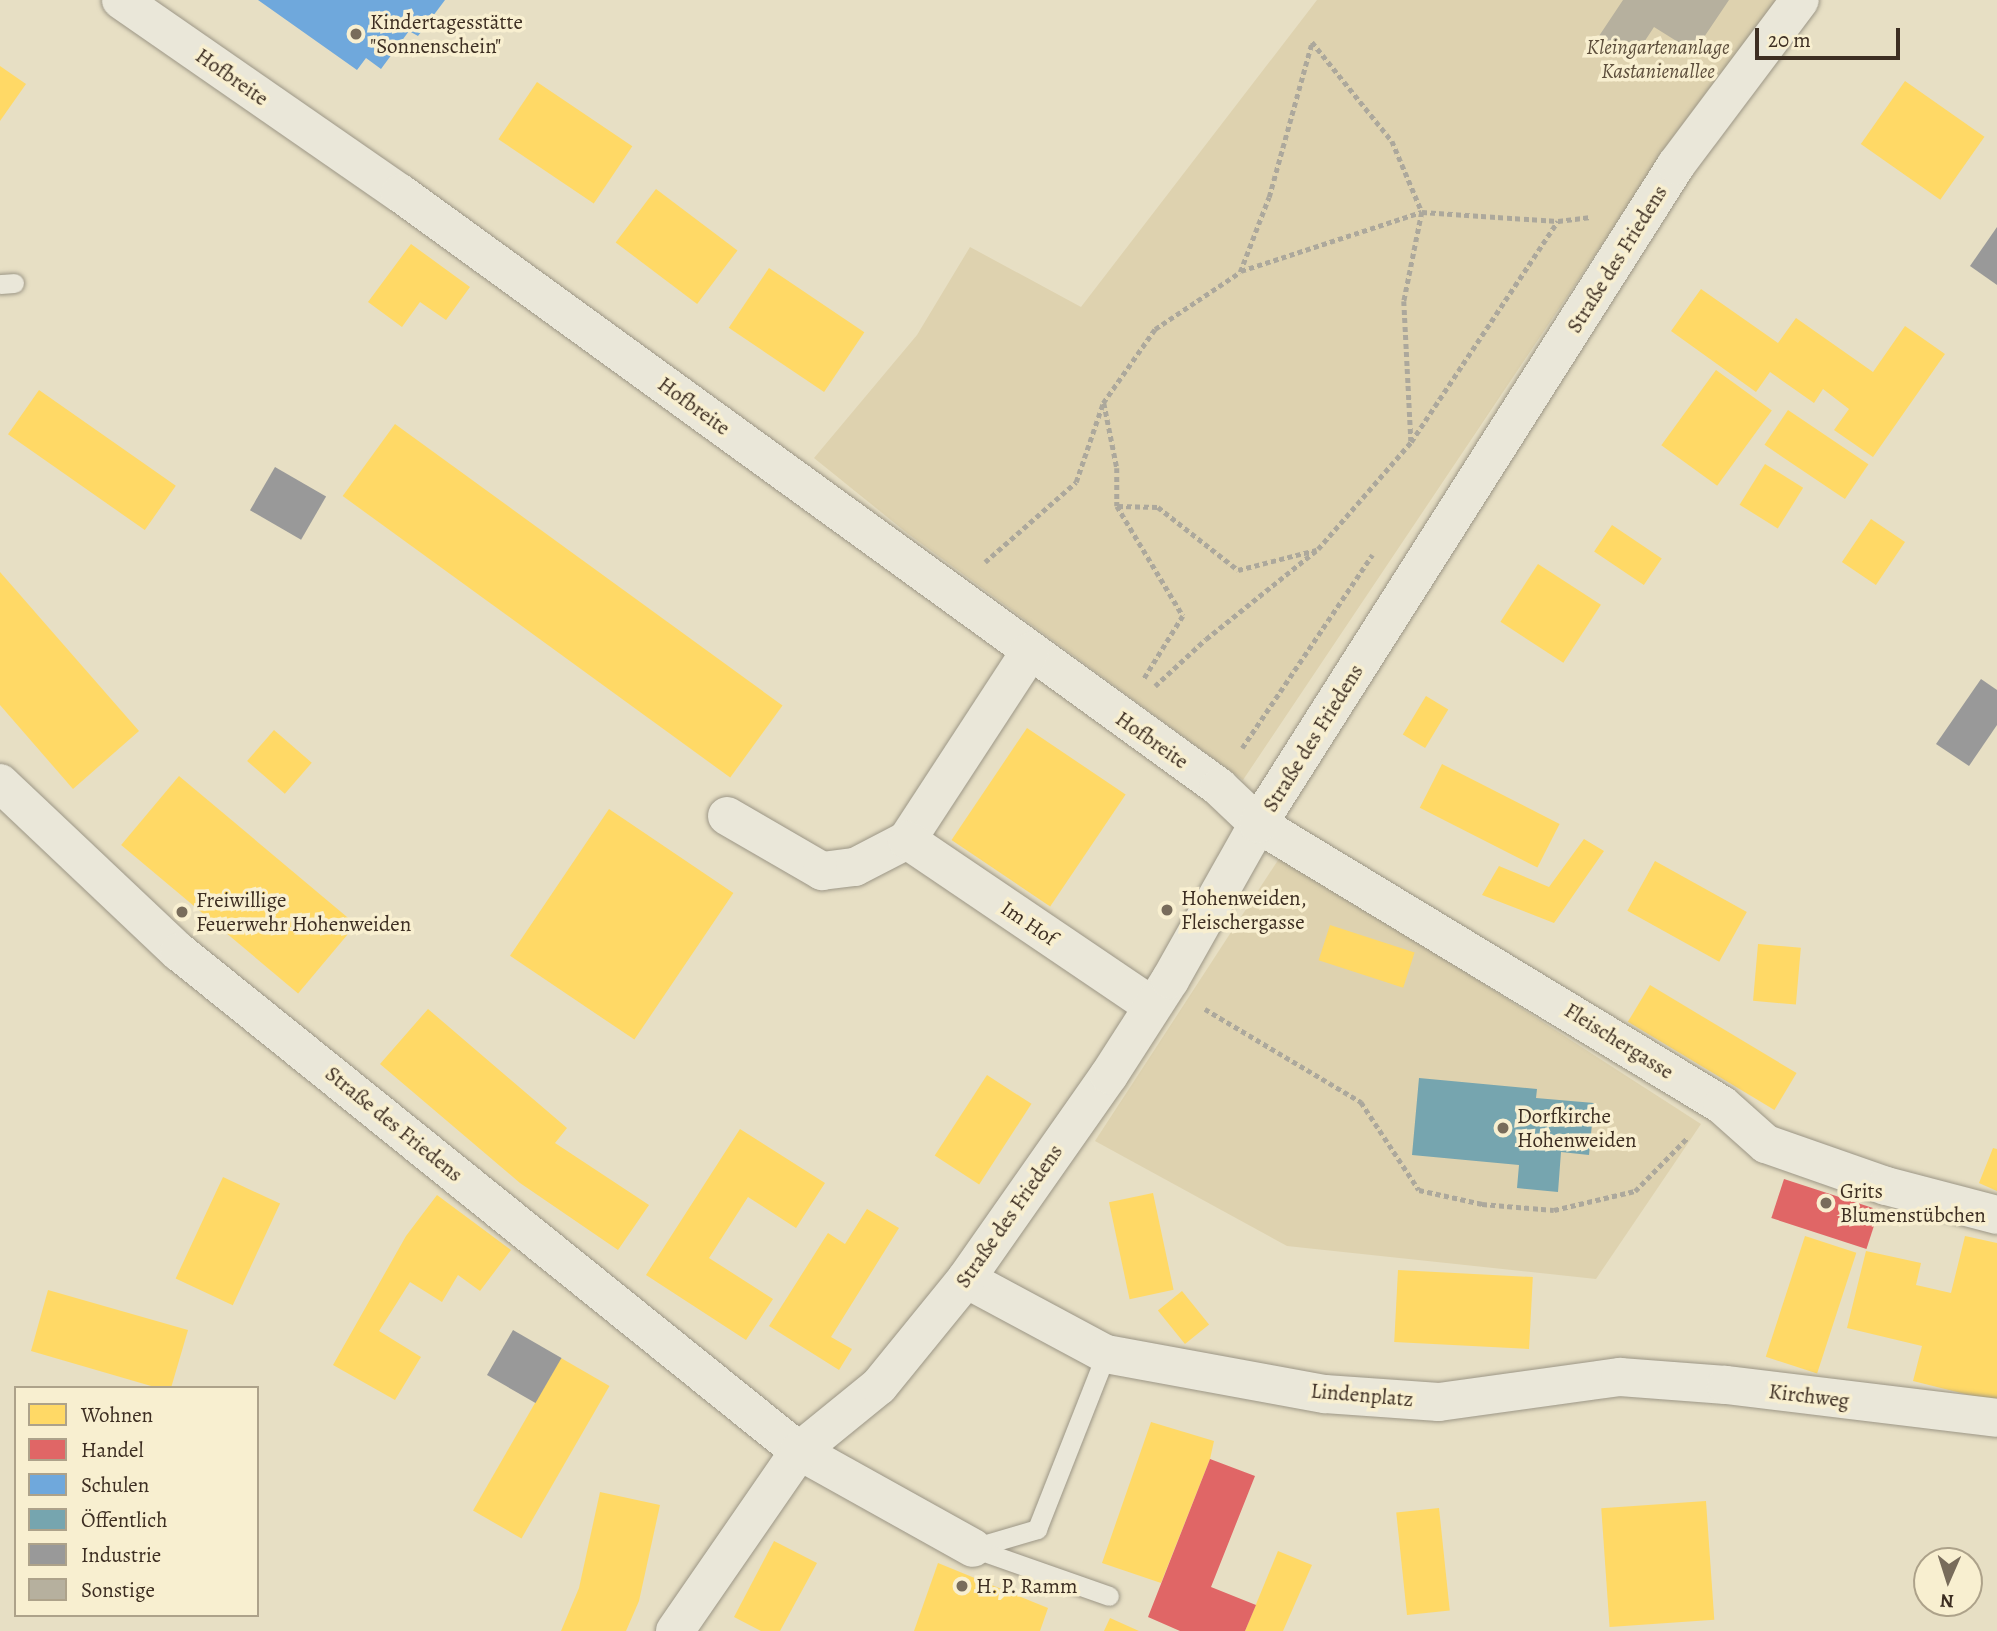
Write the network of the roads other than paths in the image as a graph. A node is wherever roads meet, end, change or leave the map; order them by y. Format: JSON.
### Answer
{"nodes":[{"id":1,"x":121,"y":0,"type":"edge"},
{"id":2,"x":1800,"y":0,"type":"edge"},
{"id":3,"x":1030,"y":651,"type":"junction"},
{"id":4,"x":0,"y":783,"type":"edge"},
{"id":5,"x":727,"y":816,"type":"dead end"},
{"id":6,"x":1258,"y":824,"type":"junction"},
{"id":7,"x":907,"y":840,"type":"junction"},
{"id":8,"x":1161,"y":993,"type":"junction"},
{"id":9,"x":1997,"y":1215,"type":"edge"},
{"id":10,"x":966,"y":1279,"type":"junction"},
{"id":11,"x":1106,"y":1354,"type":"junction"},
{"id":12,"x":1620,"y":1377,"type":"joint"},
{"id":13,"x":1997,"y":1418,"type":"edge"},
{"id":14,"x":799,"y":1451,"type":"junction"},
{"id":15,"x":973,"y":1548,"type":"junction"},
{"id":16,"x":1109,"y":1596,"type":"dead end"},
{"id":17,"x":675,"y":1631,"type":"edge"}],
"edges":[{"from":1,"to":3,"type":"street","name":"Hofbreite"},
{"from":2,"to":6,"type":"street","name":"Straße des Friedens"},
{"from":3,"to":6,"type":"street","name":"Hofbreite"},
{"from":3,"to":7,"type":"street"},
{"from":4,"to":14,"type":"street","name":"Straße des Friedens"},
{"from":5,"to":7,"type":"street"},
{"from":6,"to":8,"type":"street","name":"Straße des Friedens"},
{"from":6,"to":9,"type":"street","name":"Fleischergasse"},
{"from":7,"to":8,"type":"street","name":"Im Hof"},
{"from":8,"to":10,"type":"street","name":"Straße des Friedens"},
{"from":10,"to":11,"type":"street","name":"Lindenplatz"},
{"from":10,"to":14,"type":"street","name":"Straße des Friedens"},
{"from":11,"to":12,"type":"street","name":"Lindenplatz"},
{"from":11,"to":15,"type":"lane"},
{"from":12,"to":13,"type":"street","name":"Kirchweg"},
{"from":14,"to":15,"type":"street"},
{"from":14,"to":17,"type":"street","name":"Straße des Friedens"},
{"from":15,"to":16,"type":"lane"}]}
